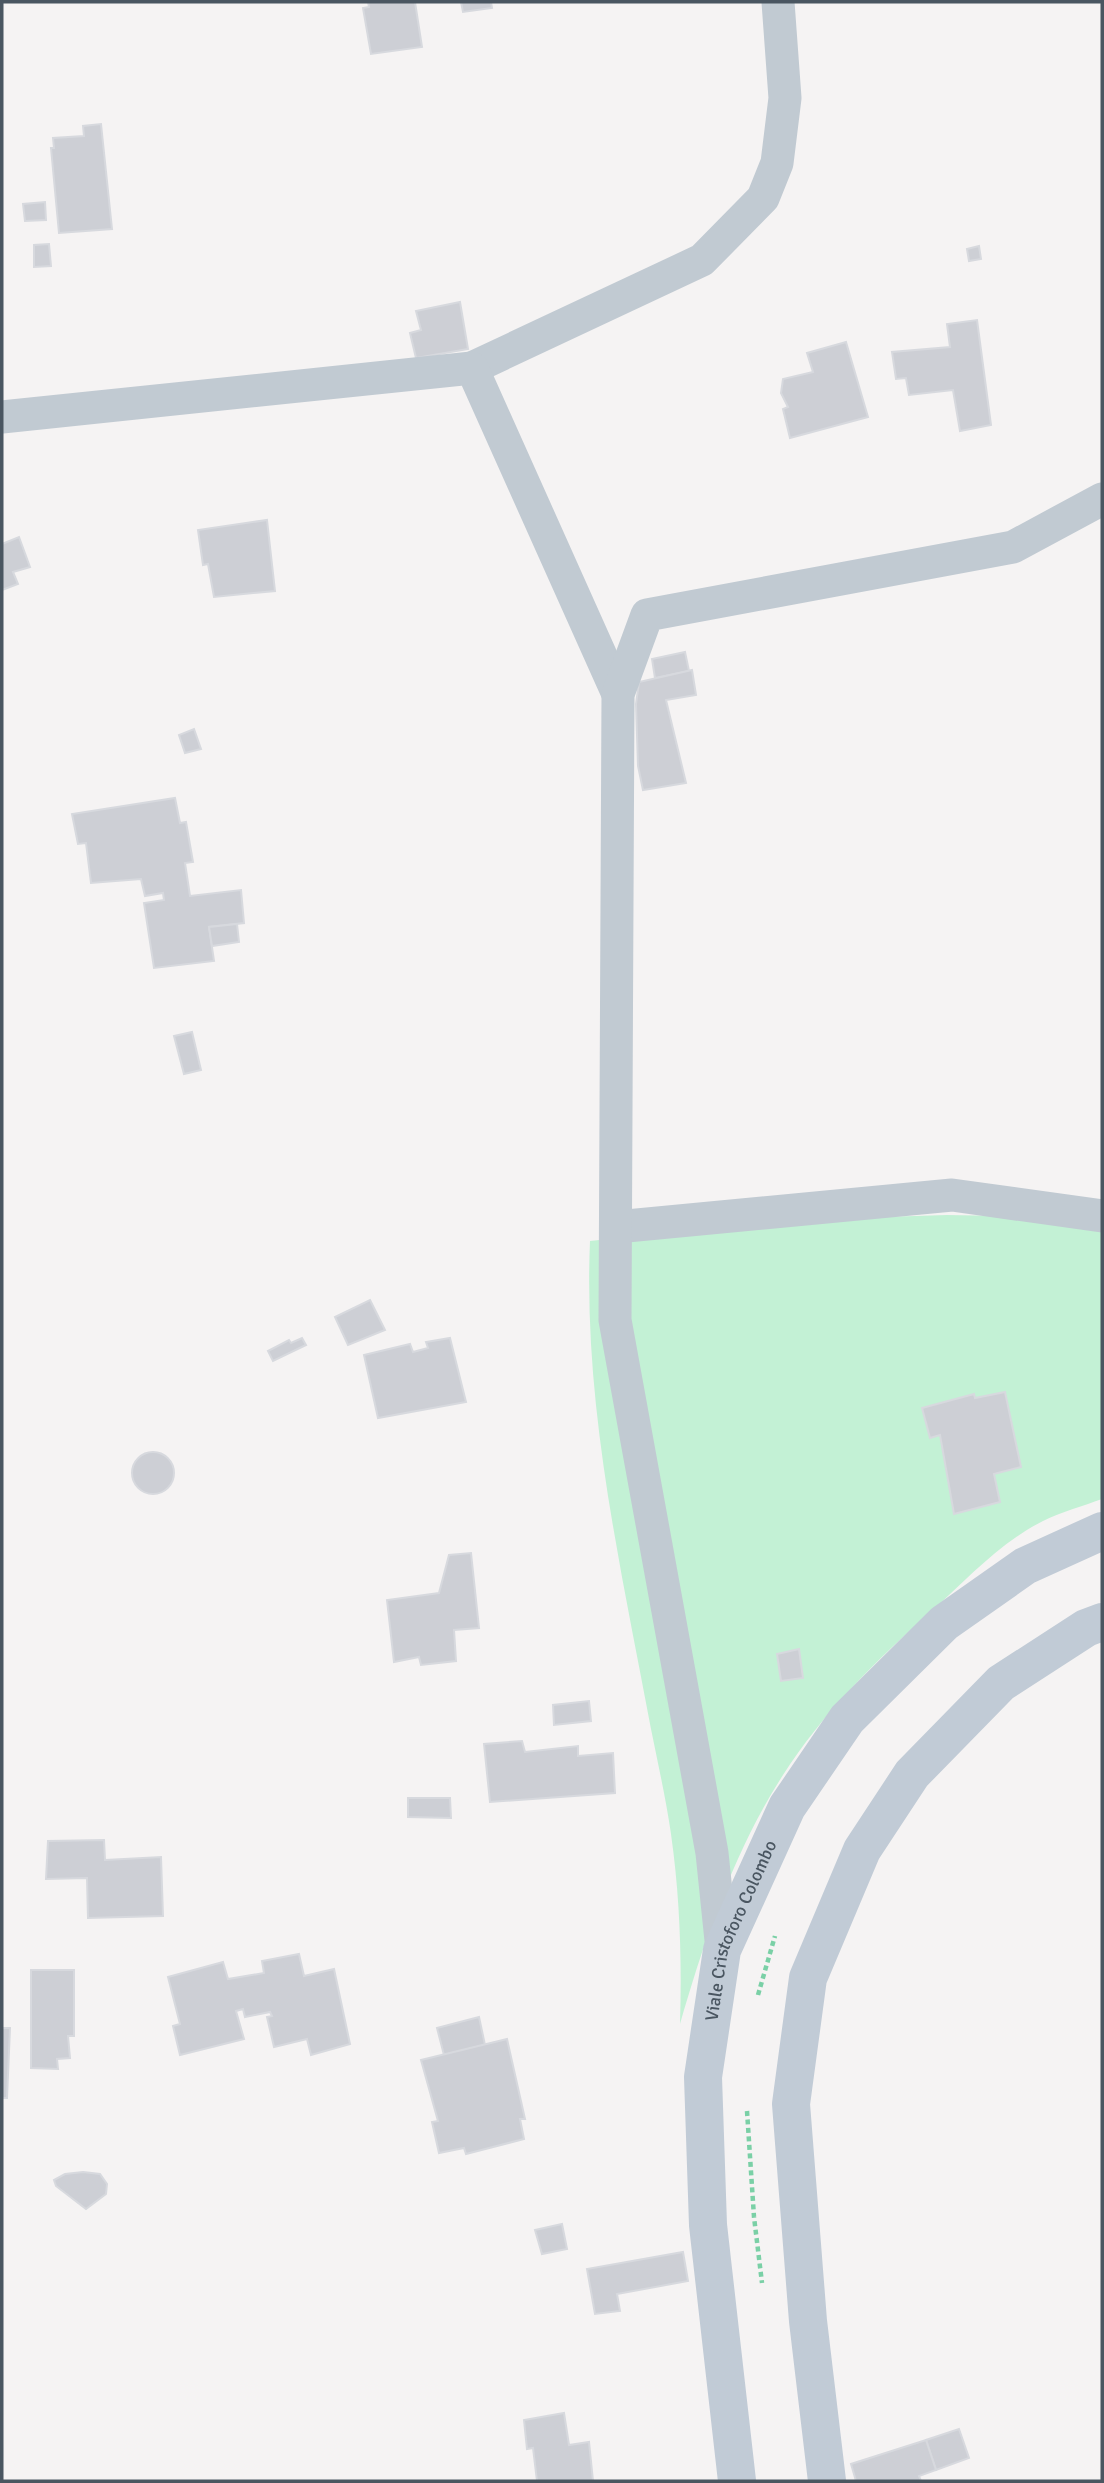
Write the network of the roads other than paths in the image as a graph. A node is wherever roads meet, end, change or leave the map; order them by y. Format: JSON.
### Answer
{"nodes":[{"id":1,"x":778,"y":2,"type":"edge"},
{"id":2,"x":472,"y":368,"type":"junction"},
{"id":3,"x":2,"y":417,"type":"edge"},
{"id":4,"x":1102,"y":499,"type":"edge"},
{"id":5,"x":618,"y":694,"type":"junction"},
{"id":6,"x":1102,"y":1216,"type":"edge"},
{"id":7,"x":616,"y":1227,"type":"junction"},
{"id":8,"x":1102,"y":1531,"type":"edge"},
{"id":9,"x":1102,"y":1622,"type":"edge"},
{"id":10,"x":722,"y":1950,"type":"junction"},
{"id":11,"x":737,"y":2481,"type":"edge"},
{"id":12,"x":827,"y":2481,"type":"edge"}],
"edges":[{"from":1,"to":2,"type":"street"},
{"from":2,"to":3,"type":"street"},
{"from":2,"to":5,"type":"street"},
{"from":4,"to":5,"type":"street"},
{"from":5,"to":7,"type":"street"},
{"from":6,"to":7,"type":"street"},
{"from":7,"to":10,"type":"street"},
{"from":8,"to":10,"type":"main road","name":"Viale Cristoforo Colombo"},
{"from":9,"to":12,"type":"main road"},
{"from":10,"to":11,"type":"main road","name":"Viale Cristoforo Colombo"}]}
